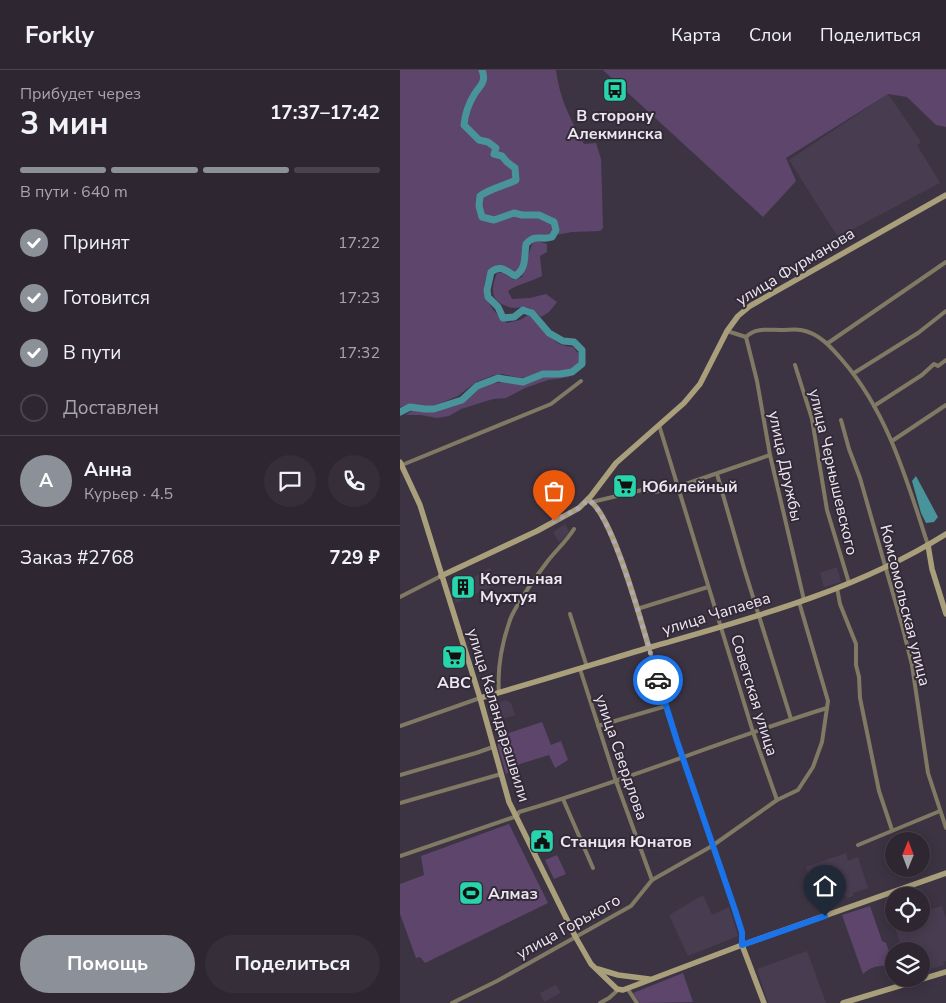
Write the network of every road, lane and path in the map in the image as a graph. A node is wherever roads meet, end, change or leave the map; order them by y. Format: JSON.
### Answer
{"nodes":[{"id":1,"x":946,"y":195,"type":"edge"},
{"id":2,"x":946,"y":262,"type":"edge"},
{"id":3,"x":946,"y":311,"type":"edge"},
{"id":4,"x":727,"y":331,"type":"junction"},
{"id":5,"x":746,"y":336,"type":"junction"},
{"id":6,"x":828,"y":344,"type":"junction"},
{"id":7,"x":946,"y":360,"type":"edge"},
{"id":8,"x":795,"y":365,"type":"dead end"},
{"id":9,"x":854,"y":373,"type":"junction"},
{"id":10,"x":581,"y":381,"type":"dead end"},
{"id":11,"x":946,"y":405,"type":"edge"},
{"id":12,"x":874,"y":406,"type":"junction"},
{"id":13,"x":841,"y":420,"type":"dead end"},
{"id":14,"x":659,"y":425,"type":"junction"},
{"id":15,"x":892,"y":440,"type":"junction"},
{"id":16,"x":770,"y":455,"type":"junction"},
{"id":17,"x":401,"y":464,"type":"edge"},
{"id":18,"x":407,"y":474,"type":"junction"},
{"id":19,"x":716,"y":474,"type":"junction"},
{"id":20,"x":400,"y":477,"type":"edge"},
{"id":21,"x":677,"y":487,"type":"junction"},
{"id":22,"x":590,"y":501,"type":"junction"},
{"id":23,"x":574,"y":529,"type":"dead end"},
{"id":24,"x":946,"y":534,"type":"edge"},
{"id":25,"x":928,"y":546,"type":"junction"},
{"id":26,"x":886,"y":569,"type":"junction"},
{"id":27,"x":441,"y":576,"type":"junction"},
{"id":28,"x":849,"y":584,"type":"junction"},
{"id":29,"x":708,"y":587,"type":"junction"},
{"id":30,"x":837,"y":588,"type":"junction"},
{"id":31,"x":400,"y":597,"type":"edge"},
{"id":32,"x":802,"y":601,"type":"junction"},
{"id":33,"x":637,"y":609,"type":"junction"},
{"id":34,"x":570,"y":614,"type":"dead end"},
{"id":35,"x":946,"y":614,"type":"edge"},
{"id":36,"x":759,"y":616,"type":"junction"},
{"id":37,"x":720,"y":628,"type":"junction"},
{"id":38,"x":649,"y":648,"type":"junction"},
{"id":39,"x":587,"y":667,"type":"junction"},
{"id":40,"x":580,"y":669,"type":"junction"},
{"id":41,"x":499,"y":692,"type":"junction"},
{"id":42,"x":480,"y":698,"type":"junction"},
{"id":43,"x":666,"y":706,"type":"junction"},
{"id":44,"x":827,"y":708,"type":"junction"},
{"id":45,"x":791,"y":719,"type":"junction"},
{"id":46,"x":400,"y":726,"type":"edge"},
{"id":47,"x":598,"y":726,"type":"junction"},
{"id":48,"x":753,"y":732,"type":"junction"},
{"id":49,"x":493,"y":746,"type":"junction"},
{"id":50,"x":684,"y":757,"type":"junction"},
{"id":51,"x":501,"y":774,"type":"junction"},
{"id":52,"x":400,"y":775,"type":"edge"},
{"id":53,"x":616,"y":781,"type":"junction"},
{"id":54,"x":563,"y":799,"type":"junction"},
{"id":55,"x":777,"y":800,"type":"junction"},
{"id":56,"x":400,"y":803,"type":"edge"},
{"id":57,"x":940,"y":811,"type":"junction"},
{"id":58,"x":517,"y":816,"type":"junction"},
{"id":59,"x":946,"y":828,"type":"edge"},
{"id":60,"x":892,"y":830,"type":"junction"},
{"id":61,"x":858,"y":845,"type":"dead end"},
{"id":62,"x":712,"y":846,"type":"junction"},
{"id":63,"x":400,"y":856,"type":"edge"},
{"id":64,"x":593,"y":868,"type":"dead end"},
{"id":65,"x":946,"y":873,"type":"edge"},
{"id":66,"x":652,"y":880,"type":"junction"},
{"id":67,"x":575,"y":936,"type":"junction"},
{"id":68,"x":742,"y":945,"type":"junction"},
{"id":69,"x":594,"y":967,"type":"junction"},
{"id":70,"x":946,"y":972,"type":"edge"},
{"id":71,"x":618,"y":975,"type":"junction"},
{"id":72,"x":626,"y":976,"type":"junction"},
{"id":73,"x":651,"y":979,"type":"junction"},
{"id":74,"x":617,"y":988,"type":"junction"},
{"id":75,"x":627,"y":988,"type":"junction"},
{"id":76,"x":452,"y":1003,"type":"edge"},
{"id":77,"x":600,"y":1003,"type":"edge"},
{"id":78,"x":637,"y":1003,"type":"edge"},
{"id":79,"x":764,"y":1003,"type":"edge"},
{"id":80,"x":843,"y":1003,"type":"edge"}],
"edges":[{"from":1,"to":4,"type":"main road","name":"улица Фурманова"},
{"from":2,"to":6,"type":"street"},
{"from":3,"to":9,"type":"street"},
{"from":4,"to":5,"type":"street"},
{"from":4,"to":14,"type":"main road","name":"улица Фурманова"},
{"from":5,"to":6,"type":"street"},
{"from":5,"to":16,"type":"street","name":"улица Дружбы"},
{"from":6,"to":9,"type":"street"},
{"from":7,"to":12,"type":"street"},
{"from":8,"to":28,"type":"street","name":"улица Чернышевского"},
{"from":9,"to":12,"type":"street"},
{"from":10,"to":17,"type":"street"},
{"from":11,"to":15,"type":"street"},
{"from":12,"to":15,"type":"street"},
{"from":13,"to":26,"type":"street","name":"Комсомольская улица"},
{"from":14,"to":21,"type":"street","name":"Советская улица"},
{"from":14,"to":22,"type":"main road","name":"улица Фурманова"},
{"from":15,"to":25,"type":"street"},
{"from":16,"to":19,"type":"street"},
{"from":16,"to":32,"type":"street","name":"улица Дружбы"},
{"from":17,"to":18,"type":"main road","name":"улица Каландарашвили"},
{"from":18,"to":20,"type":"street"},
{"from":18,"to":27,"type":"main road","name":"улица Каландарашвили"},
{"from":19,"to":21,"type":"street"},
{"from":19,"to":36,"type":"street"},
{"from":21,"to":22,"type":"street"},
{"from":21,"to":29,"type":"street","name":"Советская улица"},
{"from":22,"to":27,"type":"main road","name":"улица Фурманова"},
{"from":22,"to":33,"type":"main road"},
{"from":23,"to":41,"type":"street"},
{"from":24,"to":25,"type":"main road","name":"улица Чапаева"},
{"from":25,"to":26,"type":"main road","name":"улица Чапаева"},
{"from":25,"to":35,"type":"main road"},
{"from":26,"to":28,"type":"main road","name":"улица Чапаева"},
{"from":26,"to":57,"type":"street","name":"Комсомольская улица"},
{"from":27,"to":31,"type":"street","name":"улица Фурманова"},
{"from":27,"to":42,"type":"main road","name":"улица Каландарашвили"},
{"from":28,"to":30,"type":"main road","name":"улица Чапаева"},
{"from":29,"to":33,"type":"street"},
{"from":29,"to":37,"type":"street","name":"Советская улица"},
{"from":30,"to":32,"type":"main road","name":"улица Чапаева"},
{"from":30,"to":60,"type":"street"},
{"from":32,"to":36,"type":"main road","name":"улица Чапаева"},
{"from":32,"to":44,"type":"street","name":"улица Горького"},
{"from":33,"to":38,"type":"main road"},
{"from":34,"to":39,"type":"street"},
{"from":36,"to":37,"type":"main road","name":"улица Чапаева"},
{"from":36,"to":45,"type":"street"},
{"from":37,"to":38,"type":"main road","name":"улица Чапаева"},
{"from":37,"to":48,"type":"street","name":"Советская улица"},
{"from":38,"to":39,"type":"main road","name":"улица Чапаева"},
{"from":38,"to":43,"type":"street"},
{"from":39,"to":40,"type":"main road","name":"улица Чапаева"},
{"from":40,"to":41,"type":"main road","name":"улица Чапаева"},
{"from":40,"to":47,"type":"street","name":"улица Свердлова"},
{"from":41,"to":42,"type":"main road","name":"улица Чапаева"},
{"from":42,"to":46,"type":"street","name":"улица Чапаева"},
{"from":42,"to":49,"type":"main road","name":"улица Каландарашвили"},
{"from":43,"to":47,"type":"street"},
{"from":43,"to":50,"type":"street"},
{"from":44,"to":45,"type":"street"},
{"from":44,"to":55,"type":"street","name":"улица Горького"},
{"from":45,"to":48,"type":"street"},
{"from":47,"to":53,"type":"street","name":"улица Свердлова"},
{"from":48,"to":50,"type":"street"},
{"from":48,"to":55,"type":"street","name":"Советская улица"},
{"from":49,"to":51,"type":"main road","name":"улица Каландарашвили"},
{"from":49,"to":52,"type":"street"},
{"from":50,"to":53,"type":"street"},
{"from":50,"to":62,"type":"street"},
{"from":51,"to":56,"type":"street"},
{"from":51,"to":58,"type":"main road","name":"улица Каландарашвили"},
{"from":53,"to":54,"type":"street"},
{"from":53,"to":66,"type":"street","name":"улица Свердлова"},
{"from":54,"to":58,"type":"street"},
{"from":54,"to":64,"type":"street"},
{"from":55,"to":62,"type":"street","name":"улица Горького"},
{"from":57,"to":59,"type":"street","name":"Комсомольская улица"},
{"from":57,"to":60,"type":"street"},
{"from":58,"to":63,"type":"street"},
{"from":58,"to":67,"type":"main road","name":"улица Каландарашвили"},
{"from":60,"to":61,"type":"street"},
{"from":62,"to":66,"type":"street","name":"улица Горького"},
{"from":62,"to":68,"type":"street"},
{"from":65,"to":68,"type":"main road"},
{"from":66,"to":67,"type":"street","name":"улица Горького"},
{"from":67,"to":69,"type":"main road","name":"улица Каландарашвили"},
{"from":67,"to":76,"type":"street","name":"улица Горького"},
{"from":68,"to":73,"type":"main road"},
{"from":68,"to":79,"type":"main road"},
{"from":69,"to":71,"type":"main road"},
{"from":69,"to":74,"type":"main road","name":"улица Каландарашвили"},
{"from":70,"to":80,"type":"main road"},
{"from":71,"to":72,"type":"main road"},
{"from":71,"to":74,"type":"main road"},
{"from":72,"to":73,"type":"main road"},
{"from":72,"to":75,"type":"main road"},
{"from":73,"to":75,"type":"main road"},
{"from":74,"to":75,"type":"main road"},
{"from":74,"to":77,"type":"street"},
{"from":75,"to":78,"type":"street"}]}
